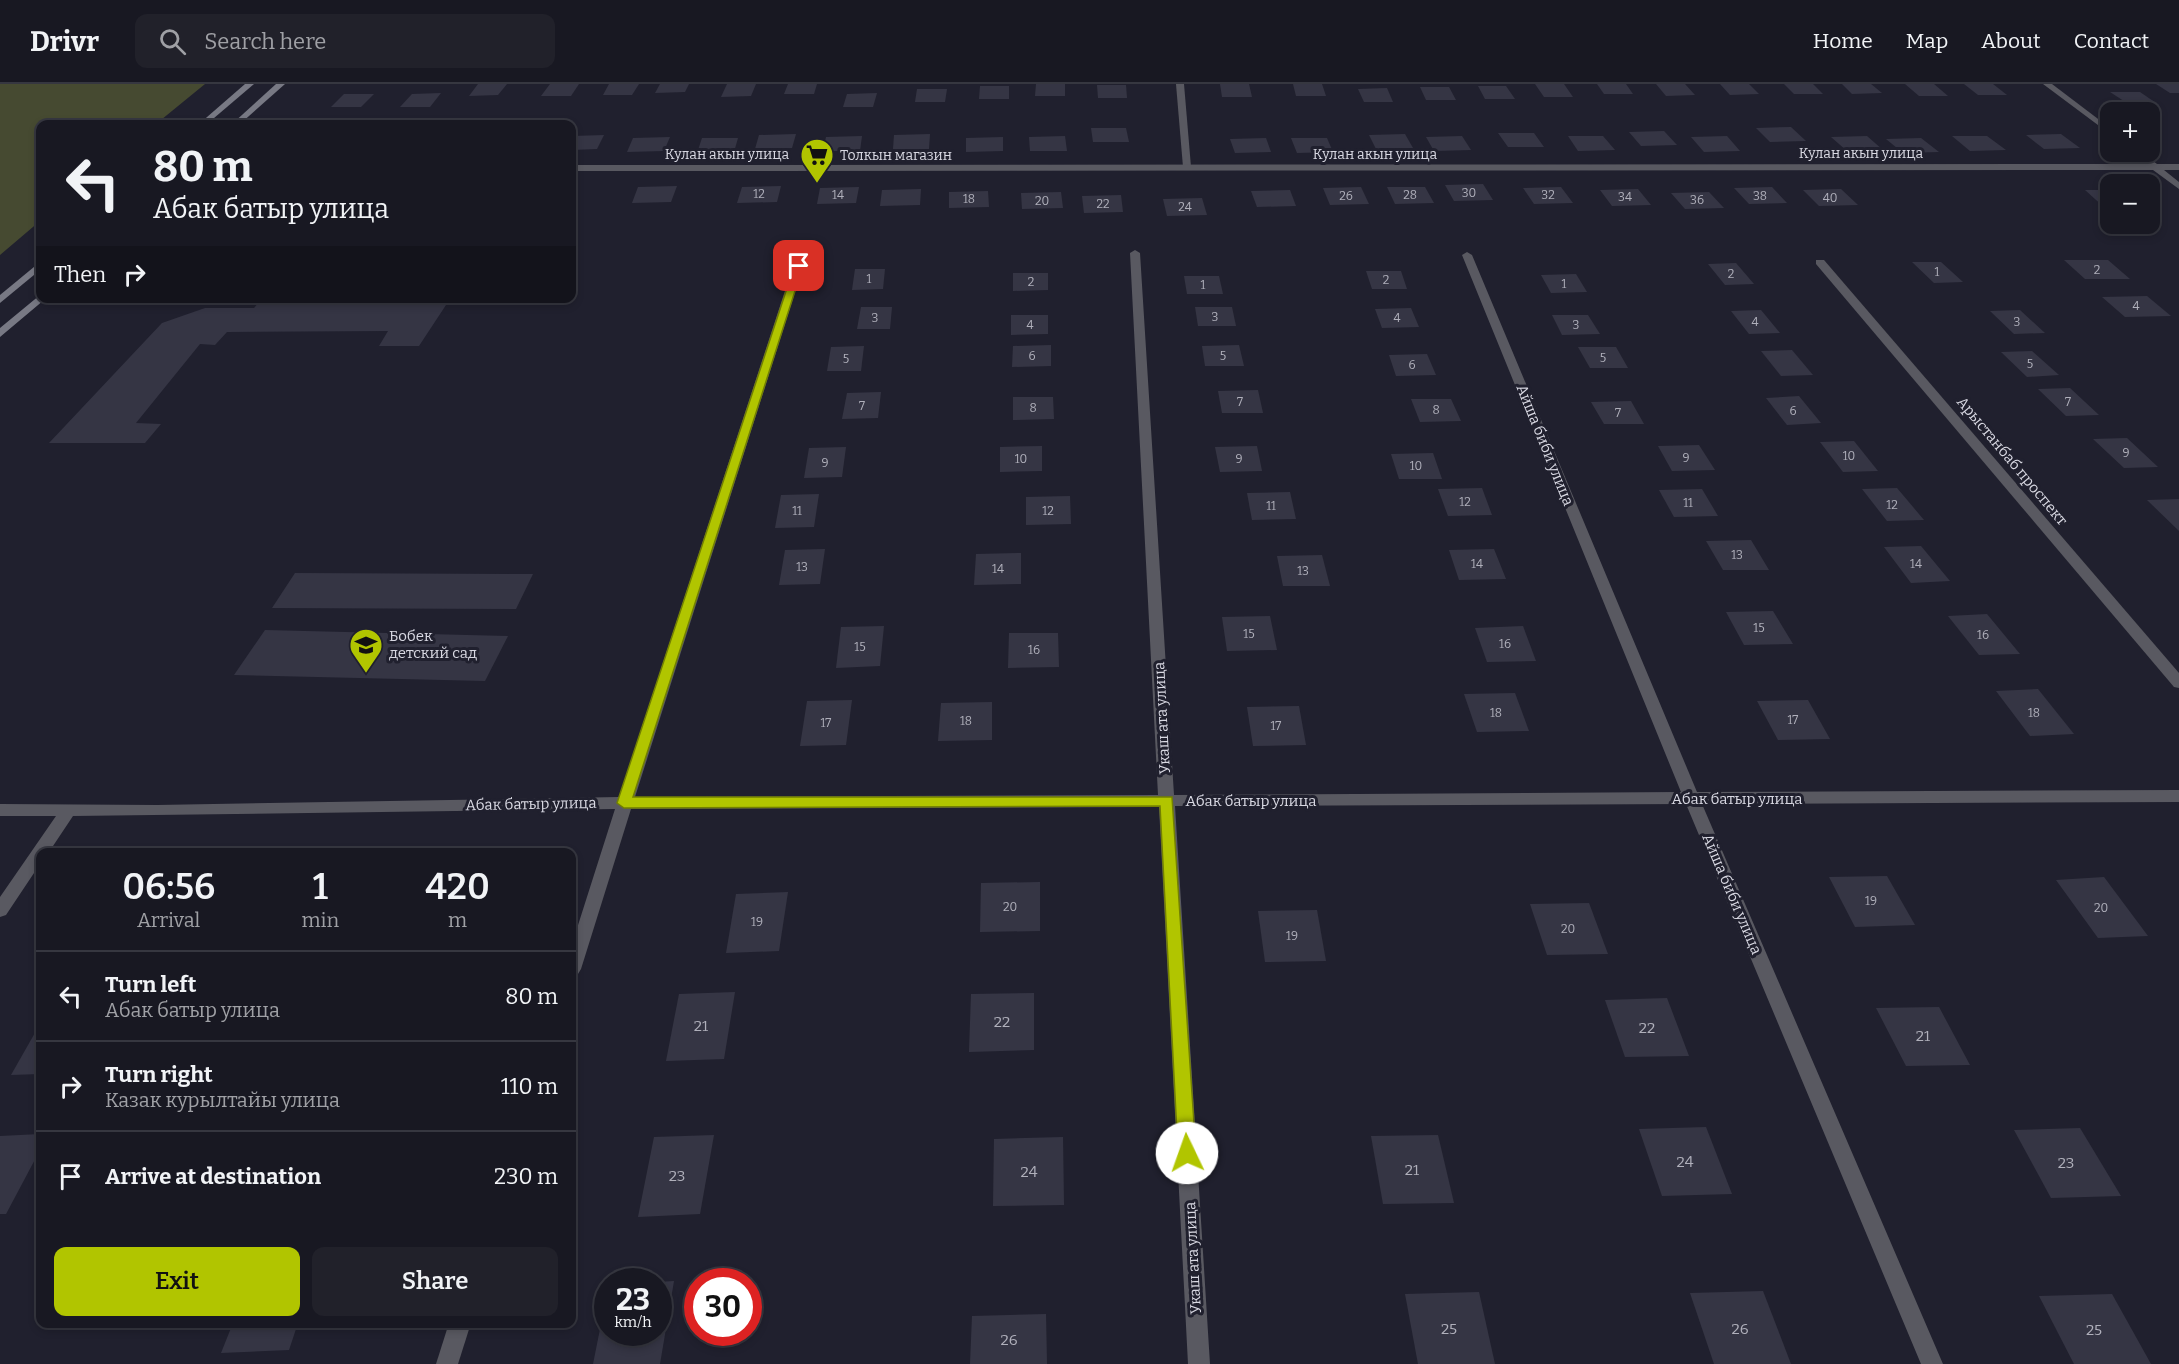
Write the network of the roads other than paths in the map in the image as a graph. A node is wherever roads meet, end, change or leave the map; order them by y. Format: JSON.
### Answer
{"nodes":[{"id":1,"x":250,"y":84,"type":"edge"},
{"id":2,"x":281,"y":84,"type":"edge"},
{"id":3,"x":1180,"y":84,"type":"edge"},
{"id":4,"x":2047,"y":84,"type":"edge"},
{"id":5,"x":208,"y":120,"type":"edge"},
{"id":6,"x":240,"y":120,"type":"edge"},
{"id":7,"x":2100,"y":124,"type":"edge"},
{"id":8,"x":2150,"y":162,"type":"edge"},
{"id":9,"x":2155,"y":166,"type":"junction"},
{"id":10,"x":1187,"y":167,"type":"junction"},
{"id":11,"x":2179,"y":167,"type":"edge"},
{"id":12,"x":576,"y":168,"type":"edge"},
{"id":13,"x":2179,"y":186,"type":"edge"},
{"id":14,"x":805,"y":245,"type":"dead end"},
{"id":15,"x":1135,"y":252,"type":"dead end"},
{"id":16,"x":1467,"y":255,"type":"dead end"},
{"id":17,"x":1820,"y":262,"type":"dead end"},
{"id":18,"x":36,"y":268,"type":"edge"},
{"id":19,"x":0,"y":300,"type":"edge"},
{"id":20,"x":36,"y":302,"type":"edge"},
{"id":21,"x":0,"y":334,"type":"edge"},
{"id":22,"x":2179,"y":683,"type":"edge"},
{"id":23,"x":2179,"y":796,"type":"edge"},
{"id":24,"x":1692,"y":799,"type":"junction"},
{"id":25,"x":1167,"y":801,"type":"junction"},
{"id":26,"x":624,"y":803,"type":"junction"},
{"id":27,"x":0,"y":810,"type":"edge"},
{"id":28,"x":69,"y":810,"type":"junction"},
{"id":29,"x":43,"y":848,"type":"edge"},
{"id":30,"x":36,"y":858,"type":"edge"},
{"id":31,"x":0,"y":910,"type":"edge"},
{"id":32,"x":576,"y":956,"type":"edge"},
{"id":33,"x":458,"y":1328,"type":"edge"},
{"id":34,"x":447,"y":1364,"type":"edge"},
{"id":35,"x":1199,"y":1364,"type":"edge"},
{"id":36,"x":1932,"y":1364,"type":"edge"}],
"edges":[{"from":1,"to":5,"type":"street"},
{"from":2,"to":6,"type":"street"},
{"from":3,"to":10,"type":"lane"},
{"from":4,"to":7,"type":"street"},
{"from":8,"to":9,"type":"street"},
{"from":9,"to":10,"type":"street","name":"Кулан акын улица"},
{"from":9,"to":11,"type":"street","name":"Кулан акын улица"},
{"from":9,"to":13,"type":"street"},
{"from":10,"to":12,"type":"street","name":"Кулан акын улица"},
{"from":14,"to":26,"type":"street"},
{"from":15,"to":25,"type":"street","name":"Укаш ата улица"},
{"from":16,"to":24,"type":"street","name":"Айша биби улица"},
{"from":17,"to":22,"type":"street","name":"Арыстанбаб проспект"},
{"from":18,"to":19,"type":"street"},
{"from":20,"to":21,"type":"street"},
{"from":23,"to":24,"type":"street","name":"Абак батыр улица"},
{"from":24,"to":25,"type":"street","name":"Абак батыр улица"},
{"from":24,"to":36,"type":"street","name":"Айша биби улица"},
{"from":25,"to":26,"type":"street","name":"Абак батыр улица"},
{"from":25,"to":35,"type":"street","name":"Укаш ата улица"},
{"from":26,"to":28,"type":"street","name":"Абак батыр улица"},
{"from":26,"to":32,"type":"street"},
{"from":27,"to":28,"type":"street","name":"Абак батыр улица"},
{"from":28,"to":29,"type":"street"},
{"from":30,"to":31,"type":"street"},
{"from":33,"to":34,"type":"street"}]}
